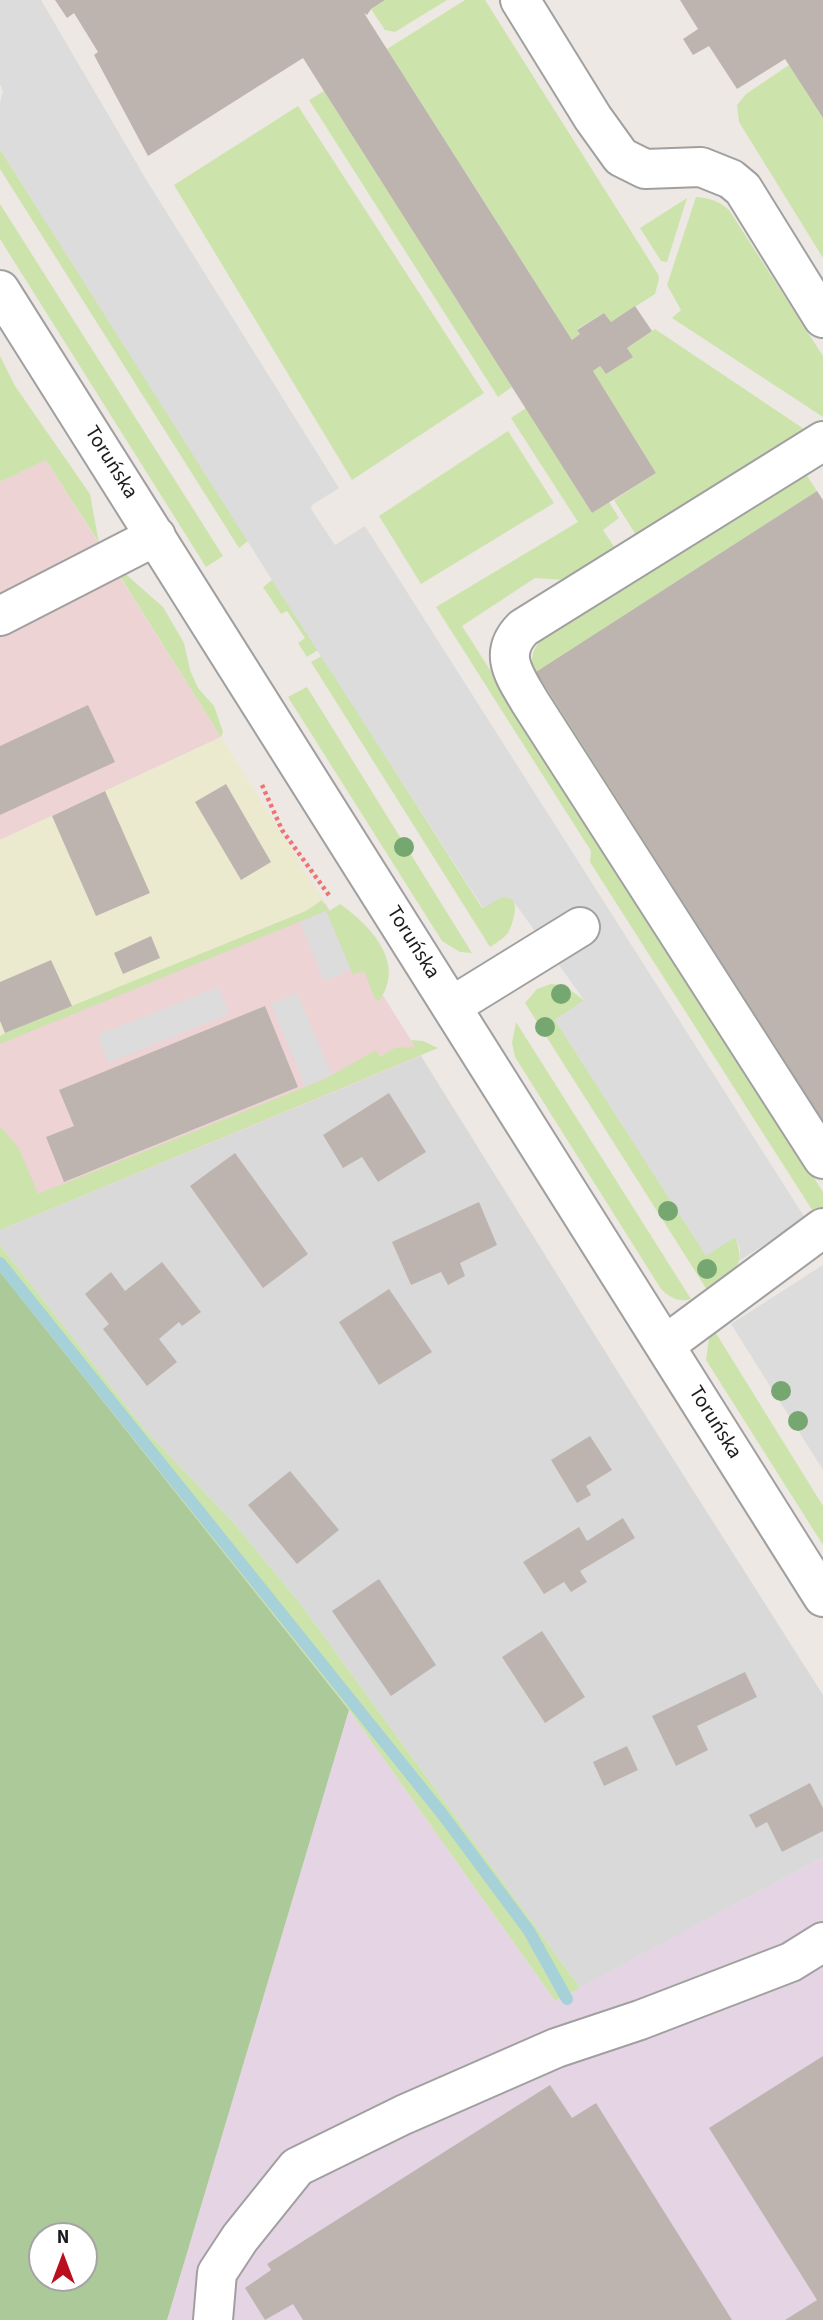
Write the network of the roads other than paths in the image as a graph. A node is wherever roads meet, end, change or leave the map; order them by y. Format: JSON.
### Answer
{"nodes":[{"id":1,"x":520,"y":0,"type":"edge"},
{"id":2,"x":0,"y":290,"type":"edge"},
{"id":3,"x":823,"y":318,"type":"edge"},
{"id":4,"x":823,"y":441,"type":"edge"},
{"id":5,"x":156,"y":536,"type":"junction"},
{"id":6,"x":0,"y":616,"type":"edge"},
{"id":7,"x":580,"y":927,"type":"dead end"},
{"id":8,"x":452,"y":1006,"type":"junction"},
{"id":9,"x":823,"y":1159,"type":"edge"},
{"id":10,"x":823,"y":1228,"type":"edge"},
{"id":11,"x":665,"y":1345,"type":"junction"},
{"id":12,"x":823,"y":1597,"type":"edge"},
{"id":13,"x":823,"y":1942,"type":"edge"},
{"id":14,"x":213,"y":2320,"type":"edge"}],
"edges":[{"from":1,"to":3,"type":"street"},
{"from":2,"to":5,"type":"street","name":"Toruńska"},
{"from":4,"to":9,"type":"street"},
{"from":5,"to":6,"type":"street"},
{"from":5,"to":8,"type":"street","name":"Toruńska"},
{"from":7,"to":8,"type":"street"},
{"from":8,"to":11,"type":"street","name":"Toruńska"},
{"from":10,"to":11,"type":"street"},
{"from":11,"to":12,"type":"street","name":"Toruńska"},
{"from":13,"to":14,"type":"street"}]}
